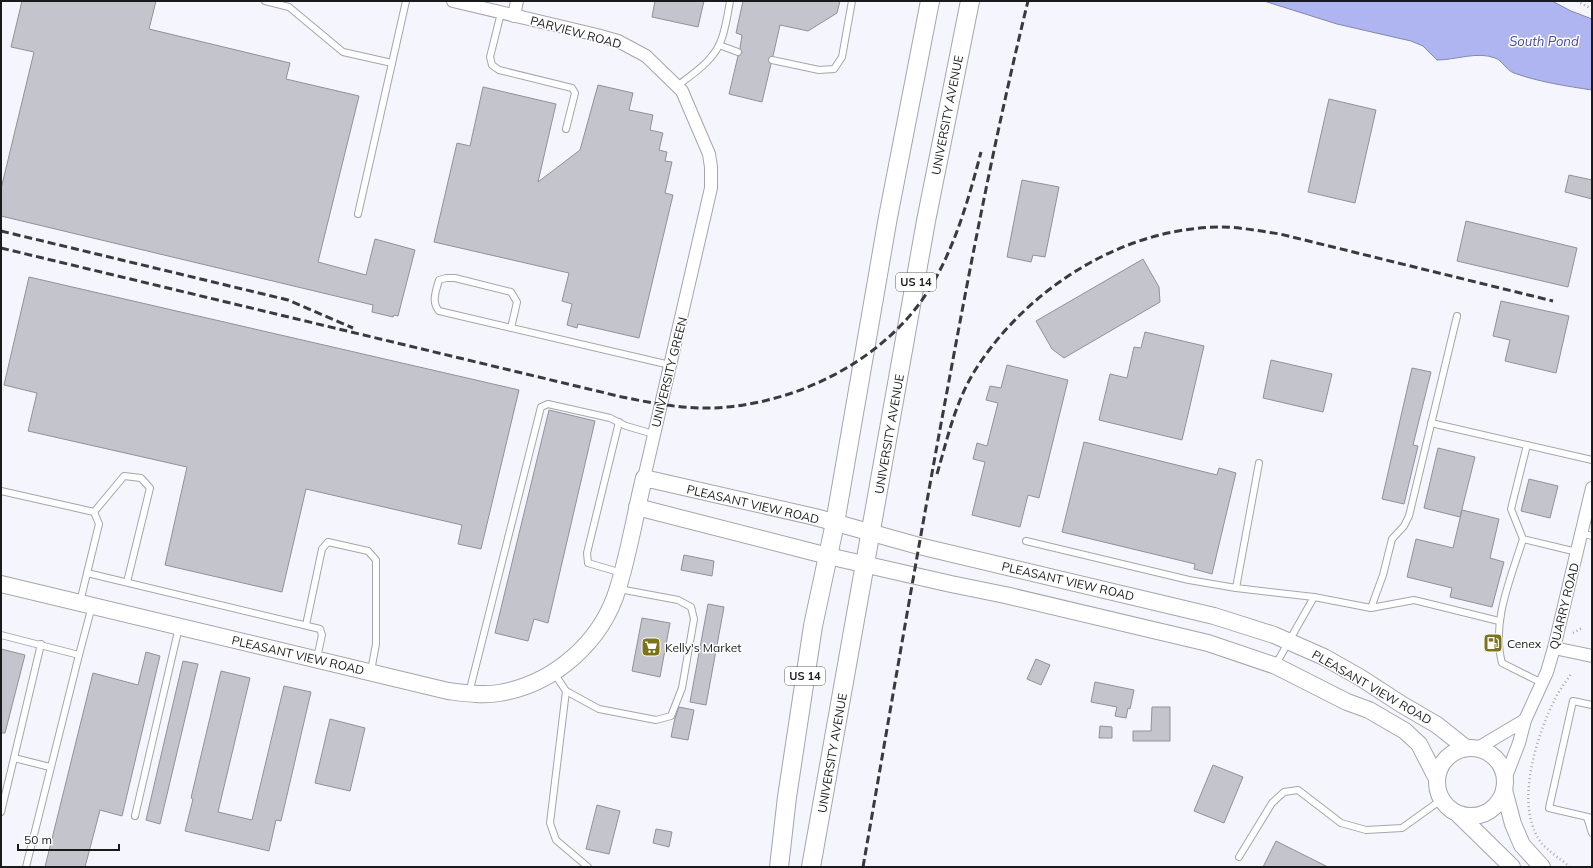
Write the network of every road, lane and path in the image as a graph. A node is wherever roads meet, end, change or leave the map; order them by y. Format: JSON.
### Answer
{"nodes":[{"id":1,"x":265,"y":1,"type":"edge"},
{"id":2,"x":406,"y":1,"type":"edge"},
{"id":3,"x":453,"y":1,"type":"edge"},
{"id":4,"x":517,"y":1,"type":"edge"},
{"id":5,"x":730,"y":1,"type":"edge"},
{"id":6,"x":852,"y":1,"type":"edge"},
{"id":7,"x":930,"y":1,"type":"edge"},
{"id":8,"x":970,"y":1,"type":"edge"},
{"id":9,"x":1577,"y":1,"type":"edge"},
{"id":10,"x":290,"y":4,"type":"edge"},
{"id":11,"x":1592,"y":9,"type":"edge"},
{"id":12,"x":501,"y":12,"type":"junction"},
{"id":13,"x":514,"y":16,"type":"junction"},
{"id":14,"x":719,"y":45,"type":"junction"},
{"id":15,"x":738,"y":52,"type":"dead end"},
{"id":16,"x":772,"y":60,"type":"dead end"},
{"id":17,"x":392,"y":63,"type":"junction"},
{"id":18,"x":680,"y":89,"type":"junction"},
{"id":19,"x":566,"y":129,"type":"dead end"},
{"id":20,"x":358,"y":214,"type":"dead end"},
{"id":21,"x":1457,"y":316,"type":"dead end"},
{"id":22,"x":511,"y":328,"type":"junction"},
{"id":23,"x":670,"y":366,"type":"junction"},
{"id":24,"x":620,"y":422,"type":"junction"},
{"id":25,"x":1432,"y":423,"type":"junction"},
{"id":26,"x":654,"y":434,"type":"junction"},
{"id":27,"x":1527,"y":445,"type":"junction"},
{"id":28,"x":1592,"y":460,"type":"edge"},
{"id":29,"x":1259,"y":462,"type":"dead end"},
{"id":30,"x":644,"y":478,"type":"junction"},
{"id":31,"x":1592,"y":488,"type":"edge"},
{"id":32,"x":1,"y":491,"type":"edge"},
{"id":33,"x":637,"y":507,"type":"junction"},
{"id":34,"x":94,"y":512,"type":"junction"},
{"id":35,"x":835,"y":523,"type":"junction"},
{"id":36,"x":872,"y":533,"type":"junction"},
{"id":37,"x":1587,"y":534,"type":"edge"},
{"id":38,"x":1523,"y":539,"type":"junction"},
{"id":39,"x":1026,"y":541,"type":"dead end"},
{"id":40,"x":1577,"y":552,"type":"junction"},
{"id":41,"x":828,"y":556,"type":"junction"},
{"id":42,"x":866,"y":564,"type":"junction"},
{"id":43,"x":622,"y":572,"type":"junction"},
{"id":44,"x":87,"y":573,"type":"junction"},
{"id":45,"x":127,"y":582,"type":"junction"},
{"id":46,"x":1,"y":584,"type":"edge"},
{"id":47,"x":1236,"y":588,"type":"junction"},
{"id":48,"x":618,"y":589,"type":"junction"},
{"id":49,"x":1314,"y":597,"type":"junction"},
{"id":50,"x":86,"y":605,"type":"junction"},
{"id":51,"x":1371,"y":608,"type":"junction"},
{"id":52,"x":1499,"y":621,"type":"junction"},
{"id":53,"x":306,"y":625,"type":"junction"},
{"id":54,"x":179,"y":627,"type":"junction"},
{"id":55,"x":1582,"y":628,"type":"dead end"},
{"id":56,"x":1574,"y":633,"type":"dead end"},
{"id":57,"x":1,"y":635,"type":"edge"},
{"id":58,"x":1289,"y":642,"type":"junction"},
{"id":59,"x":41,"y":644,"type":"junction"},
{"id":60,"x":584,"y":646,"type":"joint"},
{"id":61,"x":1554,"y":648,"type":"junction"},
{"id":62,"x":79,"y":655,"type":"junction"},
{"id":63,"x":1592,"y":656,"type":"edge"},
{"id":64,"x":317,"y":660,"type":"junction"},
{"id":65,"x":1276,"y":666,"type":"junction"},
{"id":66,"x":554,"y":672,"type":"junction"},
{"id":67,"x":371,"y":673,"type":"junction"},
{"id":68,"x":1571,"y":674,"type":"dead end"},
{"id":69,"x":1542,"y":682,"type":"junction"},
{"id":70,"x":566,"y":691,"type":"junction"},
{"id":71,"x":469,"y":693,"type":"junction"},
{"id":72,"x":1592,"y":705,"type":"edge"},
{"id":73,"x":1525,"y":720,"type":"junction"},
{"id":74,"x":1472,"y":748,"type":"junction"},
{"id":75,"x":14,"y":758,"type":"junction"},
{"id":76,"x":50,"y":767,"type":"junction"},
{"id":77,"x":1436,"y":777,"type":"junction"},
{"id":78,"x":1505,"y":785,"type":"junction"},
{"id":79,"x":1441,"y":800,"type":"junction"},
{"id":80,"x":1,"y":812,"type":"edge"},
{"id":81,"x":1459,"y":815,"type":"junction"},
{"id":82,"x":135,"y":816,"type":"dead end"},
{"id":83,"x":1590,"y":817,"type":"edge"},
{"id":84,"x":1592,"y":834,"type":"edge"},
{"id":85,"x":1239,"y":857,"type":"dead end"},
{"id":86,"x":26,"y":867,"type":"edge"},
{"id":87,"x":588,"y":867,"type":"edge"},
{"id":88,"x":779,"y":867,"type":"edge"},
{"id":89,"x":811,"y":867,"type":"edge"},
{"id":90,"x":1512,"y":867,"type":"edge"},
{"id":91,"x":1542,"y":867,"type":"edge"},
{"id":92,"x":1570,"y":867,"type":"edge"}],
"edges":[{"from":1,"to":10,"type":"lane"},
{"from":2,"to":17,"type":"lane"},
{"from":3,"to":12,"type":"street","name":"PARVIEW ROAD"},
{"from":4,"to":13,"type":"street"},
{"from":5,"to":14,"type":"lane"},
{"from":6,"to":16,"type":"lane"},
{"from":7,"to":35,"type":"main road","number":"US 14"},
{"from":8,"to":36,"type":"main road","name":"UNIVERSITY AVENUE","number":"US 14"},
{"from":9,"to":11,"type":"path"},
{"from":10,"to":17,"type":"lane"},
{"from":12,"to":13,"type":"street","name":"PARVIEW ROAD"},
{"from":12,"to":19,"type":"lane"},
{"from":13,"to":18,"type":"street","name":"PARVIEW ROAD"},
{"from":14,"to":15,"type":"lane"},
{"from":14,"to":18,"type":"lane"},
{"from":17,"to":20,"type":"lane"},
{"from":18,"to":23,"type":"street","name":"UNIVERSITY GREEN"},
{"from":21,"to":25,"type":"lane"},
{"from":22,"to":22,"type":"lane"},
{"from":22,"to":23,"type":"lane"},
{"from":23,"to":26,"type":"street","name":"UNIVERSITY GREEN"},
{"from":24,"to":26,"type":"lane"},
{"from":24,"to":43,"type":"lane"},
{"from":24,"to":71,"type":"lane"},
{"from":25,"to":27,"type":"lane"},
{"from":25,"to":51,"type":"lane"},
{"from":26,"to":30,"type":"street","name":"UNIVERSITY GREEN"},
{"from":27,"to":28,"type":"lane"},
{"from":27,"to":38,"type":"lane"},
{"from":29,"to":47,"type":"lane"},
{"from":30,"to":33,"type":"main road","name":"UNIVERSITY GREEN"},
{"from":30,"to":35,"type":"main road","name":"PLEASANT VIEW ROAD"},
{"from":31,"to":37,"type":"street","name":"QUARRY ROAD"},
{"from":32,"to":34,"type":"lane"},
{"from":33,"to":41,"type":"main road","name":"PLEASANT VIEW ROAD"},
{"from":33,"to":43,"type":"main road","name":"UNIVERSITY GREEN"},
{"from":34,"to":44,"type":"lane"},
{"from":34,"to":45,"type":"lane"},
{"from":35,"to":36,"type":"main road","name":"PLEASANT VIEW ROAD"},
{"from":35,"to":41,"type":"main road","number":"US 14"},
{"from":36,"to":42,"type":"main road","name":"UNIVERSITY AVENUE","number":"US 14"},
{"from":36,"to":58,"type":"main road","name":"PLEASANT VIEW ROAD"},
{"from":37,"to":40,"type":"street","name":"QUARRY ROAD"},
{"from":38,"to":40,"type":"lane"},
{"from":38,"to":52,"type":"lane"},
{"from":39,"to":47,"type":"lane"},
{"from":40,"to":61,"type":"street","name":"QUARRY ROAD"},
{"from":41,"to":42,"type":"main road","name":"PLEASANT VIEW ROAD"},
{"from":41,"to":88,"type":"main road","number":"US 14"},
{"from":42,"to":65,"type":"main road","name":"PLEASANT VIEW ROAD"},
{"from":42,"to":89,"type":"main road","name":"UNIVERSITY AVENUE","number":"US 14"},
{"from":43,"to":48,"type":"main road","name":"UNIVERSITY GREEN"},
{"from":44,"to":45,"type":"lane"},
{"from":44,"to":50,"type":"lane"},
{"from":45,"to":53,"type":"lane"},
{"from":46,"to":50,"type":"main road","name":"PLEASANT VIEW ROAD"},
{"from":47,"to":49,"type":"lane"},
{"from":48,"to":60,"type":"main road","name":"UNIVERSITY GREEN"},
{"from":48,"to":70,"type":"lane"},
{"from":49,"to":51,"type":"lane"},
{"from":49,"to":58,"type":"lane"},
{"from":50,"to":54,"type":"main road","name":"PLEASANT VIEW ROAD"},
{"from":50,"to":62,"type":"lane"},
{"from":51,"to":52,"type":"lane"},
{"from":52,"to":69,"type":"lane"},
{"from":53,"to":64,"type":"lane"},
{"from":53,"to":67,"type":"lane"},
{"from":54,"to":64,"type":"main road","name":"PLEASANT VIEW ROAD"},
{"from":54,"to":82,"type":"lane"},
{"from":55,"to":56,"type":"path"},
{"from":57,"to":59,"type":"lane"},
{"from":58,"to":65,"type":"lane"},
{"from":58,"to":74,"type":"main road","name":"PLEASANT VIEW ROAD"},
{"from":59,"to":62,"type":"lane"},
{"from":59,"to":75,"type":"lane"},
{"from":60,"to":66,"type":"main road","name":"PLEASANT VIEW ROAD"},
{"from":61,"to":63,"type":"street"},
{"from":61,"to":69,"type":"street","name":"QUARRY ROAD"},
{"from":62,"to":76,"type":"lane"},
{"from":64,"to":67,"type":"main road","name":"PLEASANT VIEW ROAD"},
{"from":65,"to":77,"type":"main road","name":"PLEASANT VIEW ROAD"},
{"from":66,"to":70,"type":"lane"},
{"from":66,"to":71,"type":"main road","name":"PLEASANT VIEW ROAD"},
{"from":67,"to":71,"type":"main road","name":"PLEASANT VIEW ROAD"},
{"from":68,"to":92,"type":"path"},
{"from":69,"to":73,"type":"street","name":"QUARRY ROAD"},
{"from":70,"to":87,"type":"lane"},
{"from":72,"to":83,"type":"lane"},
{"from":73,"to":74,"type":"street"},
{"from":73,"to":78,"type":"street","name":"QUARRY ROAD"},
{"from":74,"to":77,"type":"main road"},
{"from":74,"to":78,"type":"main road"},
{"from":75,"to":76,"type":"lane"},
{"from":75,"to":80,"type":"lane"},
{"from":76,"to":86,"type":"lane"},
{"from":77,"to":79,"type":"main road"},
{"from":78,"to":81,"type":"main road"},
{"from":78,"to":91,"type":"main road"},
{"from":79,"to":81,"type":"main road"},
{"from":79,"to":85,"type":"lane"},
{"from":81,"to":90,"type":"main road"},
{"from":83,"to":84,"type":"lane"}]}
